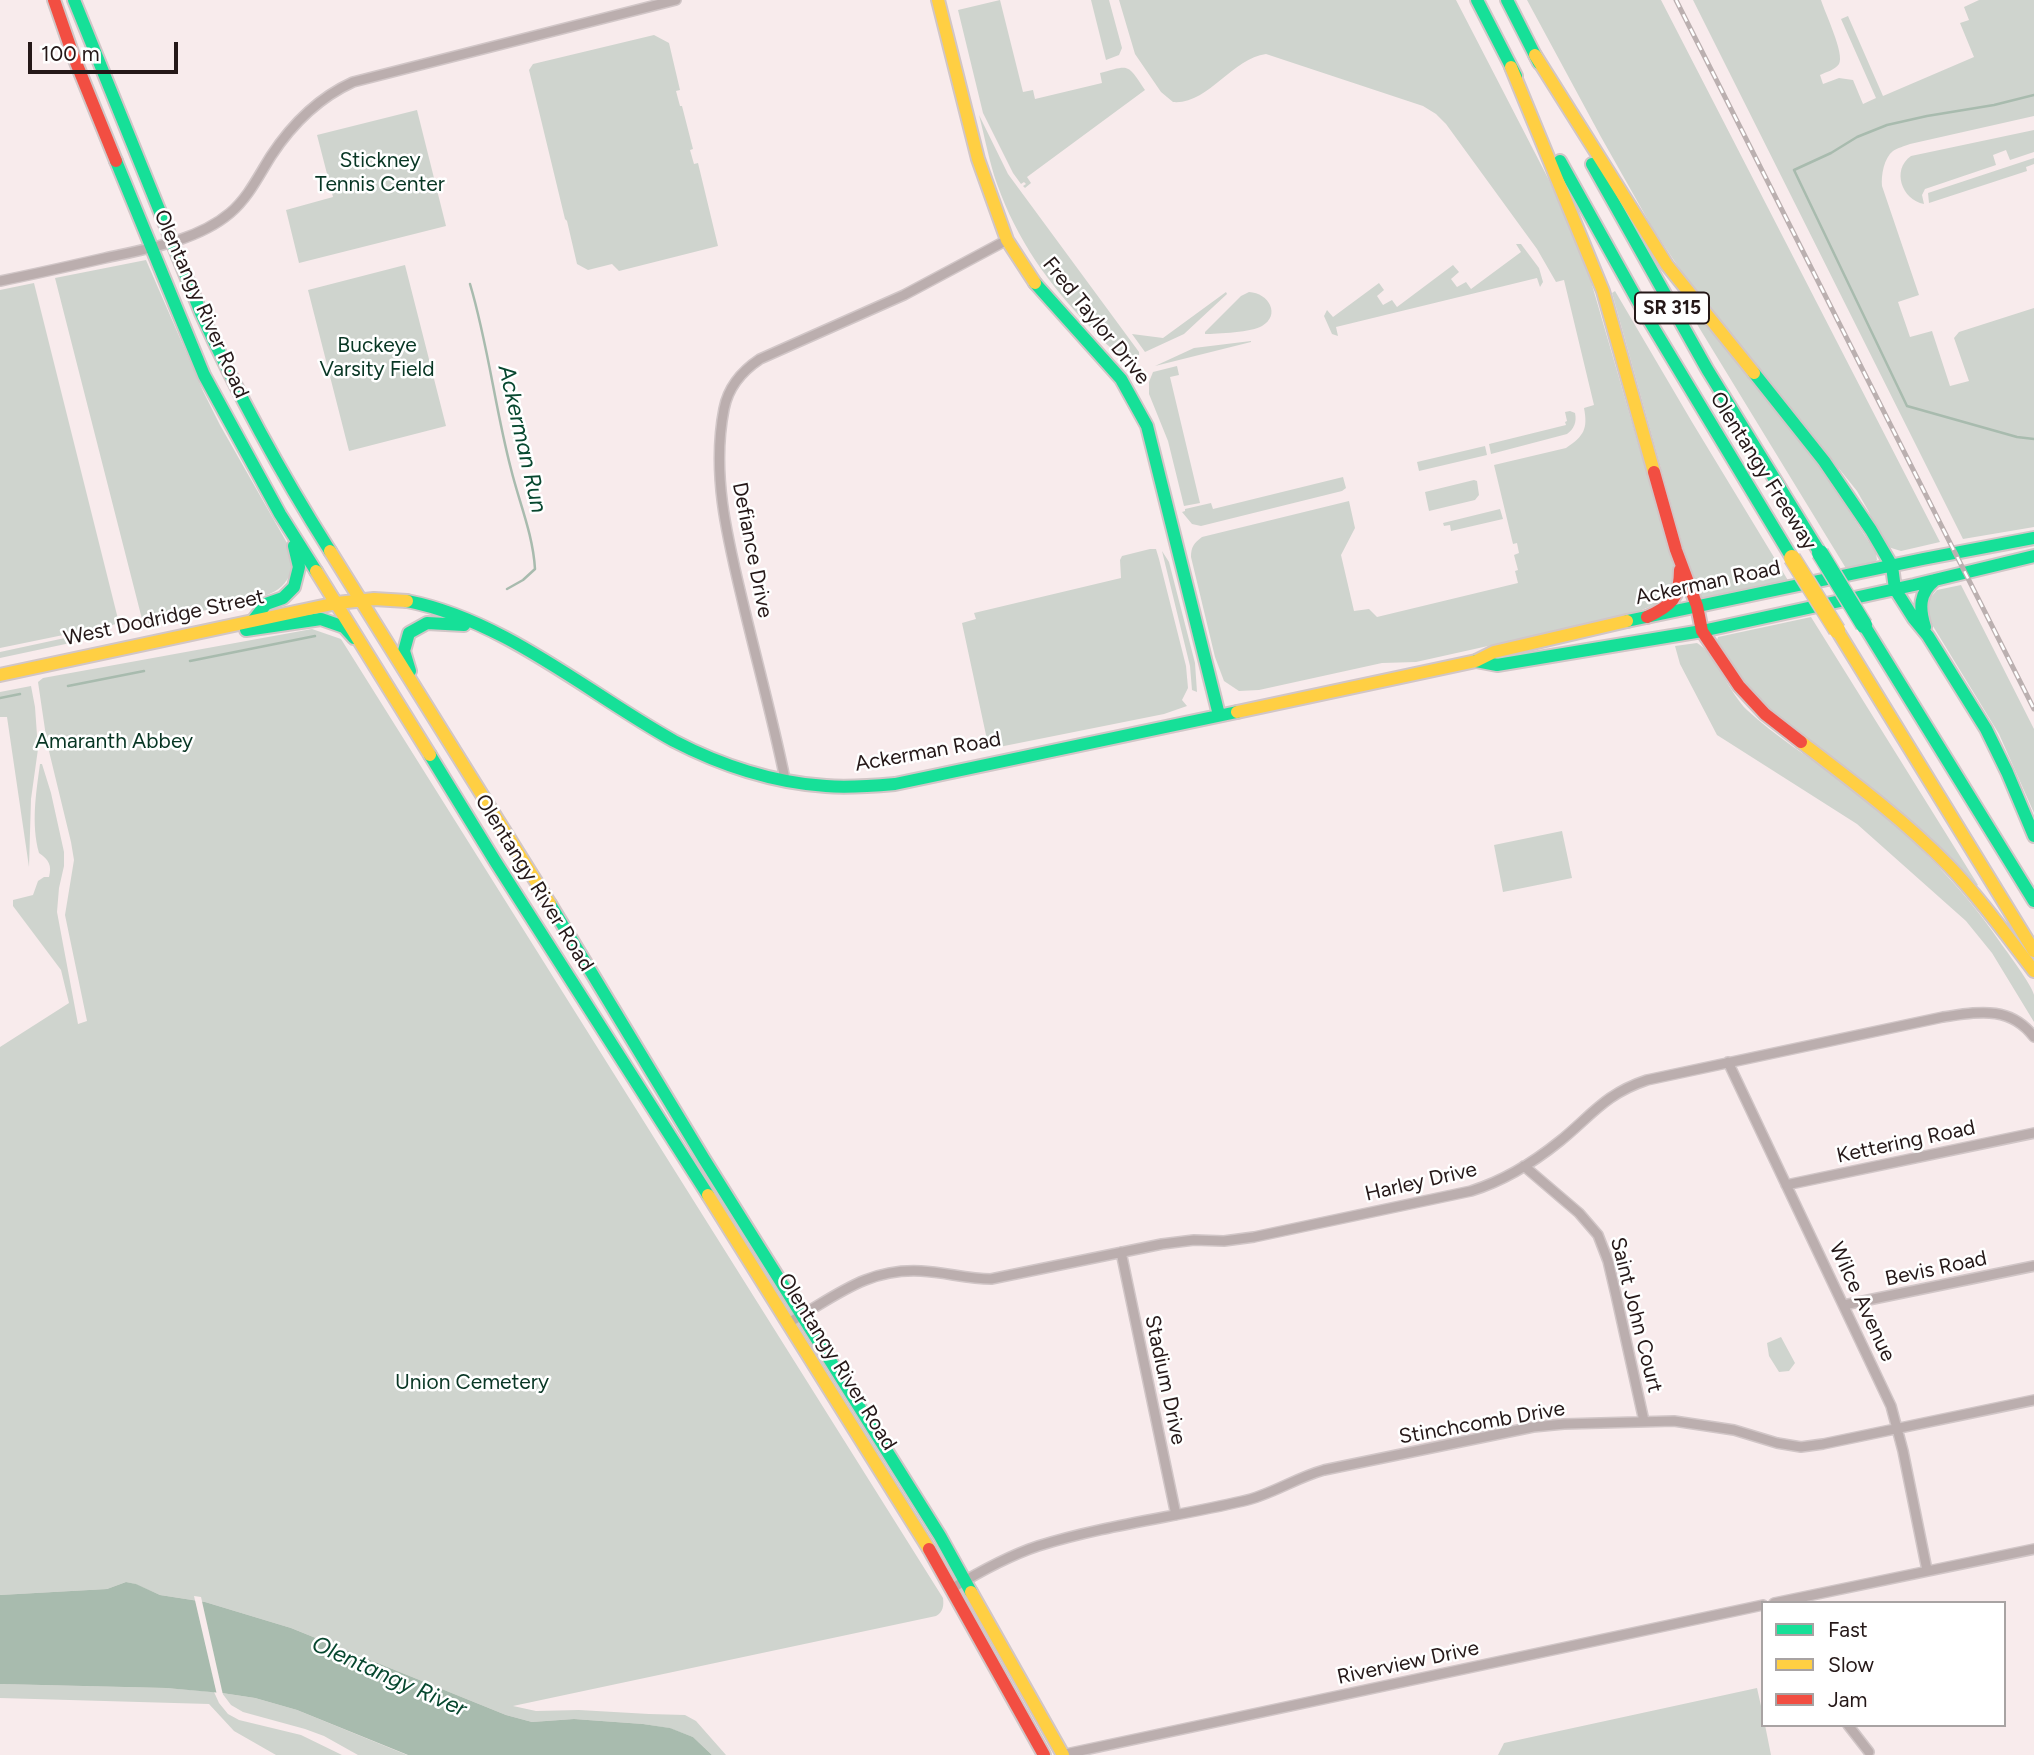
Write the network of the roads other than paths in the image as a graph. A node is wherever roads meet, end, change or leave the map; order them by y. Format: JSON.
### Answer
{"nodes":[{"id":1,"x":54,"y":0,"type":"edge"},
{"id":2,"x":74,"y":0,"type":"edge"},
{"id":3,"x":676,"y":0,"type":"edge"},
{"id":4,"x":938,"y":0,"type":"edge"},
{"id":5,"x":1477,"y":0,"type":"edge"},
{"id":6,"x":1507,"y":0,"type":"edge"},
{"id":7,"x":1535,"y":55,"type":"junction"},
{"id":8,"x":1511,"y":67,"type":"junction"},
{"id":9,"x":1007,"y":240,"type":"junction"},
{"id":10,"x":171,"y":241,"type":"junction"},
{"id":11,"x":152,"y":247,"type":"junction"},
{"id":12,"x":0,"y":281,"type":"edge"},
{"id":13,"x":280,"y":514,"type":"junction"},
{"id":14,"x":2034,"y":538,"type":"edge"},
{"id":15,"x":1676,"y":550,"type":"junction"},
{"id":16,"x":2034,"y":555,"type":"edge"},
{"id":17,"x":1892,"y":566,"type":"junction"},
{"id":18,"x":1935,"y":580,"type":"junction"},
{"id":19,"x":1895,"y":589,"type":"junction"},
{"id":20,"x":361,"y":599,"type":"junction"},
{"id":21,"x":337,"y":603,"type":"junction"},
{"id":22,"x":1697,"y":606,"type":"junction"},
{"id":23,"x":1647,"y":617,"type":"junction"},
{"id":24,"x":252,"y":622,"type":"junction"},
{"id":25,"x":478,"y":626,"type":"junction"},
{"id":26,"x":214,"y":629,"type":"junction"},
{"id":27,"x":1702,"y":631,"type":"junction"},
{"id":28,"x":1928,"y":636,"type":"junction"},
{"id":29,"x":366,"y":650,"type":"junction"},
{"id":30,"x":1476,"y":661,"type":"junction"},
{"id":31,"x":0,"y":675,"type":"edge"},
{"id":32,"x":417,"y":691,"type":"junction"},
{"id":33,"x":1219,"y":715,"type":"junction"},
{"id":34,"x":785,"y":779,"type":"junction"},
{"id":35,"x":2034,"y":836,"type":"edge"},
{"id":36,"x":2034,"y":901,"type":"edge"},
{"id":37,"x":2034,"y":951,"type":"edge"},
{"id":38,"x":2034,"y":971,"type":"edge"},
{"id":39,"x":2034,"y":1037,"type":"edge"},
{"id":40,"x":1728,"y":1062,"type":"junction"},
{"id":41,"x":2034,"y":1133,"type":"edge"},
{"id":42,"x":1524,"y":1166,"type":"junction"},
{"id":43,"x":1786,"y":1185,"type":"junction"},
{"id":44,"x":1121,"y":1252,"type":"junction"},
{"id":45,"x":2034,"y":1266,"type":"edge"},
{"id":46,"x":1844,"y":1306,"type":"junction"},
{"id":47,"x":803,"y":1315,"type":"junction"},
{"id":48,"x":788,"y":1324,"type":"junction"},
{"id":49,"x":2034,"y":1400,"type":"edge"},
{"id":50,"x":1644,"y":1421,"type":"junction"},
{"id":51,"x":1897,"y":1429,"type":"junction"},
{"id":52,"x":1176,"y":1515,"type":"junction"},
{"id":53,"x":2034,"y":1549,"type":"edge"},
{"id":54,"x":1927,"y":1570,"type":"junction"},
{"id":55,"x":958,"y":1585,"type":"junction"},
{"id":56,"x":1803,"y":1600,"type":"edge"},
{"id":57,"x":1761,"y":1605,"type":"edge"},
{"id":58,"x":1850,"y":1727,"type":"edge"},
{"id":59,"x":1869,"y":1752,"type":"dead end"},
{"id":60,"x":1044,"y":1755,"type":"edge"},
{"id":61,"x":1062,"y":1755,"type":"edge"}],
"edges":[{"from":1,"to":11,"type":"main road","name":"Olentangy River Road"},
{"from":2,"to":10,"type":"main road","name":"Olentangy River Road"},
{"from":3,"to":10,"type":"street"},
{"from":4,"to":9,"type":"main road","name":"Fred Taylor Drive"},
{"from":5,"to":8,"type":"main road","name":"Olentangy Freeway","number":"SR 315"},
{"from":6,"to":7,"type":"main road","name":"Olentangy Freeway","number":"SR 315"},
{"from":7,"to":17,"type":"main road"},
{"from":7,"to":36,"type":"main road","name":"Olentangy Freeway","number":"SR 315","bridge":true},
{"from":8,"to":15,"type":"main road"},
{"from":8,"to":37,"type":"main road","name":"Olentangy Freeway","number":"SR 315","bridge":true},
{"from":9,"to":33,"type":"main road","name":"Fred Taylor Drive"},
{"from":9,"to":34,"type":"street","name":"Defiance Drive"},
{"from":10,"to":11,"type":"street"},
{"from":10,"to":20,"type":"main road","name":"Olentangy River Road"},
{"from":11,"to":12,"type":"street"},
{"from":11,"to":13,"type":"main road","name":"Olentangy River Road"},
{"from":13,"to":21,"type":"main road","name":"Olentangy River Road"},
{"from":13,"to":24,"type":"main road"},
{"from":14,"to":17,"type":"main road","name":"Ackerman Road"},
{"from":15,"to":22,"type":"main road"},
{"from":15,"to":23,"type":"main road"},
{"from":16,"to":18,"type":"main road","name":"Ackerman Road"},
{"from":17,"to":19,"type":"main road"},
{"from":17,"to":22,"type":"main road","name":"Ackerman Road"},
{"from":18,"to":19,"type":"main road","name":"Ackerman Road"},
{"from":18,"to":28,"type":"main road"},
{"from":19,"to":27,"type":"main road","name":"Ackerman Road"},
{"from":19,"to":28,"type":"main road"},
{"from":20,"to":21,"type":"main road","name":"Ackerman Road"},
{"from":20,"to":25,"type":"main road","name":"Ackerman Road"},
{"from":20,"to":32,"type":"main road","name":"Olentangy River Road"},
{"from":21,"to":24,"type":"main road","name":"West Dodridge Street"},
{"from":21,"to":29,"type":"main road","name":"Olentangy River Road"},
{"from":22,"to":23,"type":"main road","name":"Ackerman Road"},
{"from":22,"to":27,"type":"main road"},
{"from":23,"to":30,"type":"main road","name":"Ackerman Road"},
{"from":24,"to":26,"type":"main road","name":"West Dodridge Street"},
{"from":25,"to":32,"type":"main road"},
{"from":25,"to":34,"type":"main road","name":"Ackerman Road"},
{"from":26,"to":29,"type":"main road"},
{"from":26,"to":31,"type":"main road","name":"West Dodridge Street"},
{"from":27,"to":30,"type":"main road","name":"Ackerman Road"},
{"from":27,"to":38,"type":"main road"},
{"from":28,"to":35,"type":"main road"},
{"from":29,"to":48,"type":"main road","name":"Olentangy River Road"},
{"from":30,"to":33,"type":"main road","name":"Ackerman Road"},
{"from":32,"to":47,"type":"main road","name":"Olentangy River Road"},
{"from":33,"to":34,"type":"main road","name":"Ackerman Road"},
{"from":39,"to":40,"type":"street","name":"Harley Drive"},
{"from":40,"to":42,"type":"street","name":"Harley Drive"},
{"from":40,"to":43,"type":"street","name":"Wilce Avenue"},
{"from":41,"to":43,"type":"street","name":"Kettering Road"},
{"from":42,"to":44,"type":"street","name":"Harley Drive"},
{"from":42,"to":50,"type":"street","name":"Saint John Court"},
{"from":43,"to":46,"type":"street","name":"Wilce Avenue"},
{"from":44,"to":47,"type":"street","name":"Harley Drive"},
{"from":44,"to":52,"type":"street","name":"Stadium Drive"},
{"from":45,"to":46,"type":"street","name":"Bevis Road"},
{"from":46,"to":51,"type":"street","name":"Wilce Avenue"},
{"from":47,"to":48,"type":"street","name":"Harley Drive"},
{"from":47,"to":55,"type":"main road","name":"Olentangy River Road"},
{"from":48,"to":55,"type":"main road","name":"Olentangy River Road"},
{"from":49,"to":51,"type":"street","name":"Stinchcomb Drive"},
{"from":50,"to":51,"type":"street","name":"Stinchcomb Drive"},
{"from":50,"to":52,"type":"street","name":"Stinchcomb Drive"},
{"from":51,"to":54,"type":"street","name":"Wilce Avenue"},
{"from":52,"to":55,"type":"street","name":"Stinchcomb Drive"},
{"from":53,"to":54,"type":"street"},
{"from":54,"to":56,"type":"street"},
{"from":55,"to":60,"type":"main road","name":"Olentangy River Road"},
{"from":55,"to":61,"type":"main road","name":"Olentangy River Road"},
{"from":57,"to":61,"type":"street","name":"Riverview Drive"},
{"from":58,"to":59,"type":"street"}]}
